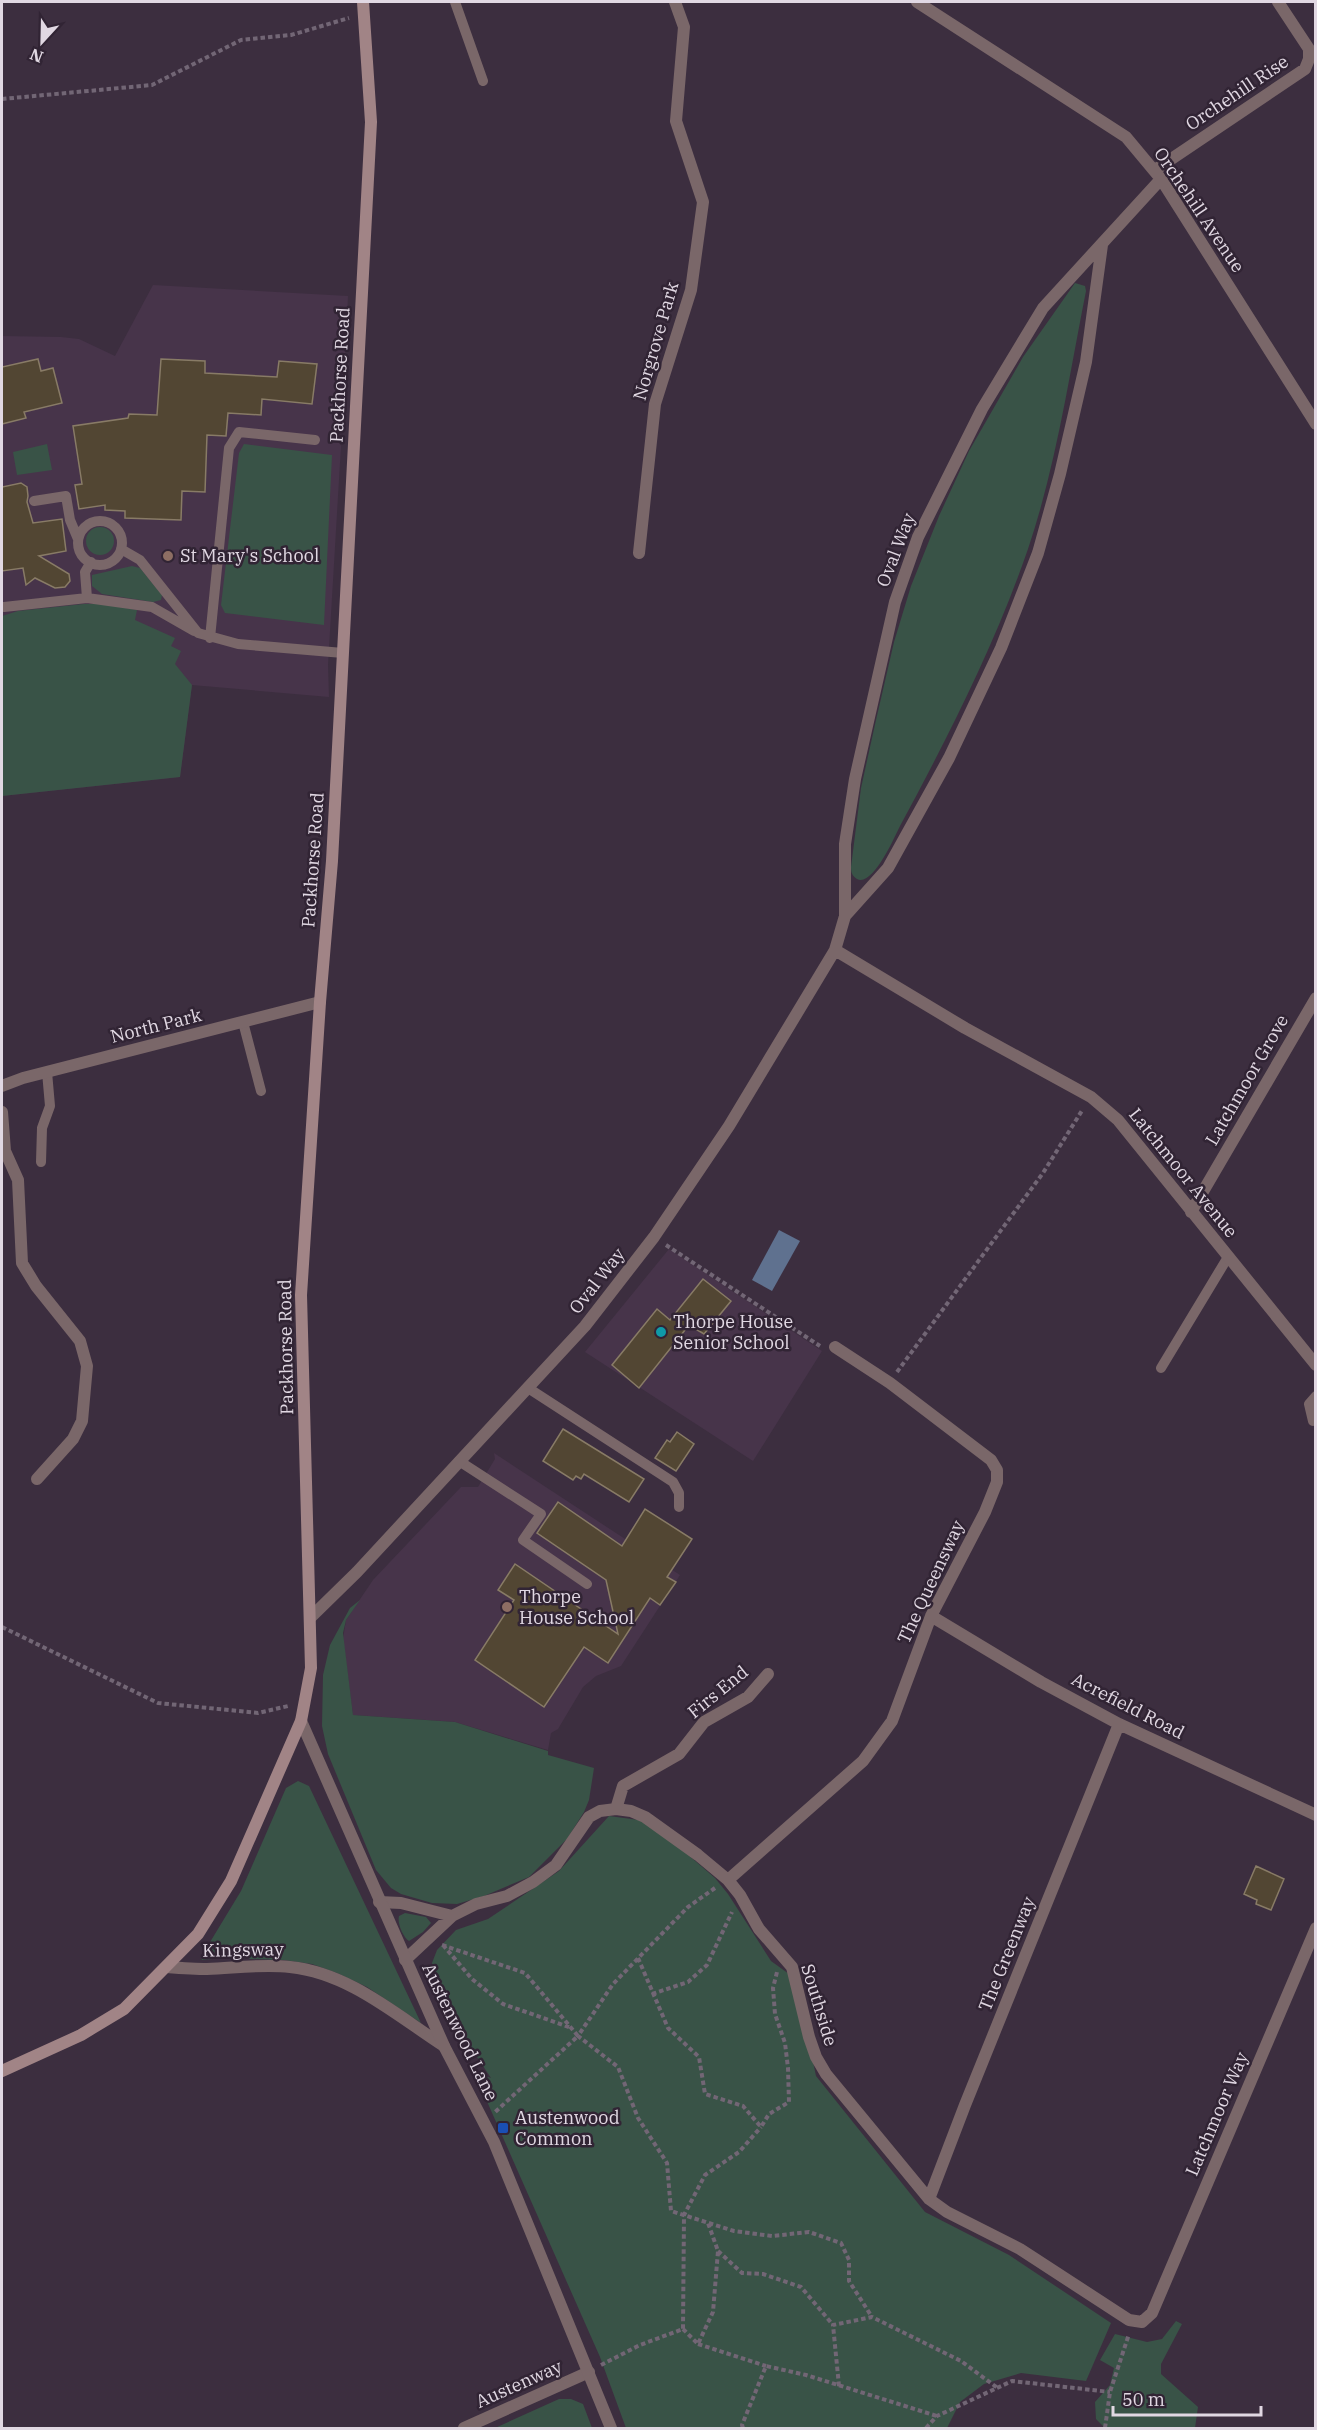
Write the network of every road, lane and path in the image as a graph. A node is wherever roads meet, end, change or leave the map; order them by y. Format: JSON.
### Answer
{"nodes":[{"id":1,"x":454,"y":2,"type":"edge"},
{"id":2,"x":675,"y":2,"type":"edge"},
{"id":3,"x":917,"y":2,"type":"edge"},
{"id":4,"x":1278,"y":2,"type":"edge"},
{"id":5,"x":364,"y":8,"type":"edge"},
{"id":6,"x":1312,"y":60,"type":"edge"},
{"id":7,"x":483,"y":81,"type":"dead end"},
{"id":8,"x":2,"y":99,"type":"edge"},
{"id":9,"x":1158,"y":175,"type":"junction"},
{"id":10,"x":1102,"y":245,"type":"junction"},
{"id":11,"x":1316,"y":424,"type":"edge"},
{"id":12,"x":315,"y":440,"type":"dead end"},
{"id":13,"x":34,"y":501,"type":"dead end"},
{"id":14,"x":78,"y":539,"type":"junction"},
{"id":15,"x":121,"y":549,"type":"junction"},
{"id":16,"x":639,"y":553,"type":"dead end"},
{"id":17,"x":91,"y":562,"type":"junction"},
{"id":18,"x":87,"y":598,"type":"junction"},
{"id":19,"x":4,"y":607,"type":"dead end"},
{"id":20,"x":198,"y":633,"type":"junction"},
{"id":21,"x":210,"y":638,"type":"junction"},
{"id":22,"x":343,"y":653,"type":"junction"},
{"id":23,"x":845,"y":916,"type":"junction"},
{"id":24,"x":835,"y":950,"type":"junction"},
{"id":25,"x":1316,"y":998,"type":"edge"},
{"id":26,"x":320,"y":1002,"type":"junction"},
{"id":27,"x":243,"y":1022,"type":"junction"},
{"id":28,"x":47,"y":1072,"type":"junction"},
{"id":29,"x":2,"y":1086,"type":"edge"},
{"id":30,"x":261,"y":1091,"type":"dead end"},
{"id":31,"x":1091,"y":1097,"type":"junction"},
{"id":32,"x":2,"y":1112,"type":"edge"},
{"id":33,"x":41,"y":1162,"type":"dead end"},
{"id":34,"x":1191,"y":1212,"type":"junction"},
{"id":35,"x":654,"y":1237,"type":"junction"},
{"id":36,"x":1228,"y":1257,"type":"junction"},
{"id":37,"x":835,"y":1347,"type":"joint"},
{"id":38,"x":1316,"y":1365,"type":"edge"},
{"id":39,"x":1161,"y":1368,"type":"dead end"},
{"id":40,"x":890,"y":1383,"type":"junction"},
{"id":41,"x":528,"y":1388,"type":"junction"},
{"id":42,"x":1316,"y":1396,"type":"edge"},
{"id":43,"x":1313,"y":1421,"type":"dead end"},
{"id":44,"x":459,"y":1461,"type":"junction"},
{"id":45,"x":37,"y":1479,"type":"dead end"},
{"id":46,"x":679,"y":1507,"type":"dead end"},
{"id":47,"x":588,"y":1584,"type":"dead end"},
{"id":48,"x":931,"y":1616,"type":"junction"},
{"id":49,"x":310,"y":1618,"type":"junction"},
{"id":50,"x":2,"y":1627,"type":"edge"},
{"id":51,"x":768,"y":1674,"type":"dead end"},
{"id":52,"x":306,"y":1702,"type":"junction"},
{"id":53,"x":301,"y":1721,"type":"junction"},
{"id":54,"x":1119,"y":1724,"type":"junction"},
{"id":55,"x":616,"y":1809,"type":"junction"},
{"id":56,"x":1316,"y":1815,"type":"edge"},
{"id":57,"x":728,"y":1880,"type":"junction"},
{"id":58,"x":740,"y":1895,"type":"junction"},
{"id":59,"x":379,"y":1902,"type":"junction"},
{"id":60,"x":452,"y":1916,"type":"junction"},
{"id":61,"x":1316,"y":1928,"type":"edge"},
{"id":62,"x":431,"y":1935,"type":"junction"},
{"id":63,"x":442,"y":1945,"type":"junction"},
{"id":64,"x":781,"y":1955,"type":"junction"},
{"id":65,"x":638,"y":1958,"type":"junction"},
{"id":66,"x":405,"y":1960,"type":"junction"},
{"id":67,"x":166,"y":1967,"type":"junction"},
{"id":68,"x":652,"y":1994,"type":"junction"},
{"id":69,"x":570,"y":2027,"type":"junction"},
{"id":70,"x":578,"y":2036,"type":"junction"},
{"id":71,"x":444,"y":2046,"type":"junction"},
{"id":72,"x":2,"y":2071,"type":"edge"},
{"id":73,"x":484,"y":2121,"type":"junction"},
{"id":74,"x":761,"y":2127,"type":"junction"},
{"id":75,"x":929,"y":2199,"type":"junction"},
{"id":76,"x":684,"y":2215,"type":"junction"},
{"id":77,"x":708,"y":2223,"type":"junction"},
{"id":78,"x":718,"y":2251,"type":"junction"},
{"id":79,"x":872,"y":2317,"type":"junction"},
{"id":80,"x":1129,"y":2320,"type":"junction"},
{"id":81,"x":833,"y":2325,"type":"junction"},
{"id":82,"x":683,"y":2329,"type":"junction"},
{"id":83,"x":698,"y":2344,"type":"junction"},
{"id":84,"x":766,"y":2366,"type":"junction"},
{"id":85,"x":589,"y":2372,"type":"junction"},
{"id":86,"x":839,"y":2386,"type":"junction"},
{"id":87,"x":999,"y":2389,"type":"junction"},
{"id":88,"x":1110,"y":2392,"type":"junction"},
{"id":89,"x":937,"y":2416,"type":"junction"},
{"id":90,"x":464,"y":2428,"type":"edge"},
{"id":91,"x":611,"y":2428,"type":"edge"},
{"id":92,"x":743,"y":2428,"type":"edge"},
{"id":93,"x":926,"y":2428,"type":"edge"},
{"id":94,"x":1105,"y":2428,"type":"edge"}],
"edges":[{"from":1,"to":7,"type":"lane"},
{"from":2,"to":16,"type":"street","name":"Norgrove Park"},
{"from":3,"to":9,"type":"street","name":"Orchehill Avenue"},
{"from":4,"to":6,"type":"street","name":"Orchehill Rise"},
{"from":5,"to":8,"type":"path"},
{"from":5,"to":22,"type":"main road","name":"Packhorse Road"},
{"from":6,"to":9,"type":"street","name":"Orchehill Rise"},
{"from":9,"to":10,"type":"street","name":"Oval Way"},
{"from":9,"to":11,"type":"street","name":"Orchehill Avenue"},
{"from":10,"to":23,"type":"street","name":"Oval Way"},
{"from":10,"to":23,"type":"street","name":"Oval Way"},
{"from":12,"to":21,"type":"lane"},
{"from":13,"to":14,"type":"lane"},
{"from":14,"to":15,"type":"lane"},
{"from":14,"to":17,"type":"lane"},
{"from":15,"to":17,"type":"lane"},
{"from":15,"to":20,"type":"lane"},
{"from":17,"to":18,"type":"lane"},
{"from":18,"to":19,"type":"lane"},
{"from":18,"to":20,"type":"lane"},
{"from":20,"to":21,"type":"lane"},
{"from":21,"to":22,"type":"lane"},
{"from":22,"to":26,"type":"main road","name":"Packhorse Road"},
{"from":23,"to":24,"type":"street","name":"Oval Way"},
{"from":24,"to":31,"type":"street","name":"Latchmoor Avenue"},
{"from":24,"to":35,"type":"street","name":"Oval Way"},
{"from":25,"to":34,"type":"street","name":"Latchmoor Grove"},
{"from":26,"to":27,"type":"street","name":"North Park"},
{"from":26,"to":49,"type":"main road","name":"Packhorse Road"},
{"from":27,"to":28,"type":"street","name":"North Park"},
{"from":27,"to":30,"type":"lane"},
{"from":28,"to":29,"type":"street","name":"North Park"},
{"from":28,"to":33,"type":"lane"},
{"from":31,"to":34,"type":"street","name":"Latchmoor Avenue"},
{"from":31,"to":40,"type":"path"},
{"from":32,"to":45,"type":"street"},
{"from":34,"to":36,"type":"street","name":"Latchmoor Avenue"},
{"from":35,"to":37,"type":"path"},
{"from":35,"to":41,"type":"street","name":"Oval Way"},
{"from":36,"to":38,"type":"street","name":"Latchmoor Avenue"},
{"from":36,"to":39,"type":"lane"},
{"from":37,"to":40,"type":"street","name":"The Queensway"},
{"from":40,"to":48,"type":"street","name":"The Queensway"},
{"from":41,"to":44,"type":"street","name":"Oval Way"},
{"from":41,"to":46,"type":"lane"},
{"from":42,"to":43,"type":"lane"},
{"from":44,"to":47,"type":"lane"},
{"from":44,"to":49,"type":"street","name":"Oval Way"},
{"from":48,"to":54,"type":"street","name":"Acrefield Road"},
{"from":48,"to":57,"type":"street","name":"The Queensway"},
{"from":49,"to":52,"type":"main road","name":"Packhorse Road"},
{"from":50,"to":52,"type":"path"},
{"from":51,"to":55,"type":"street","name":"Firs End"},
{"from":52,"to":53,"type":"main road","name":"Packhorse Road"},
{"from":53,"to":59,"type":"street","name":"Austenwood Lane"},
{"from":53,"to":67,"type":"main road","name":"Kingsway"},
{"from":54,"to":56,"type":"street","name":"Acrefield Road"},
{"from":54,"to":75,"type":"street","name":"The Greenway"},
{"from":55,"to":57,"type":"street","name":"Southside"},
{"from":55,"to":60,"type":"street"},
{"from":57,"to":58,"type":"street","name":"Southside"},
{"from":57,"to":65,"type":"path"},
{"from":58,"to":64,"type":"street","name":"Southside"},
{"from":58,"to":68,"type":"path"},
{"from":59,"to":60,"type":"street"},
{"from":59,"to":66,"type":"street","name":"Austenwood Lane"},
{"from":60,"to":62,"type":"street"},
{"from":61,"to":80,"type":"street","name":"Latchmoor Way"},
{"from":62,"to":63,"type":"path"},
{"from":62,"to":66,"type":"street"},
{"from":63,"to":69,"type":"path"},
{"from":63,"to":69,"type":"path"},
{"from":64,"to":74,"type":"path"},
{"from":64,"to":75,"type":"street","name":"Southside"},
{"from":65,"to":68,"type":"path"},
{"from":65,"to":70,"type":"path"},
{"from":66,"to":71,"type":"street","name":"Austenwood Lane"},
{"from":67,"to":71,"type":"street","name":"Kingsway"},
{"from":67,"to":72,"type":"main road","name":"Kingsway"},
{"from":68,"to":74,"type":"path"},
{"from":69,"to":70,"type":"path"},
{"from":70,"to":73,"type":"path"},
{"from":70,"to":76,"type":"path"},
{"from":71,"to":73,"type":"street","name":"Austenwood Lane"},
{"from":73,"to":85,"type":"street","name":"Austenwood Lane"},
{"from":74,"to":76,"type":"path"},
{"from":75,"to":80,"type":"street","name":"Southside"},
{"from":76,"to":77,"type":"path"},
{"from":76,"to":82,"type":"path"},
{"from":77,"to":78,"type":"path"},
{"from":77,"to":79,"type":"path"},
{"from":78,"to":81,"type":"path"},
{"from":78,"to":83,"type":"path"},
{"from":79,"to":81,"type":"path"},
{"from":79,"to":87,"type":"path"},
{"from":80,"to":88,"type":"path"},
{"from":81,"to":86,"type":"path"},
{"from":82,"to":83,"type":"path"},
{"from":82,"to":85,"type":"path"},
{"from":83,"to":84,"type":"path"},
{"from":84,"to":86,"type":"path"},
{"from":84,"to":92,"type":"path"},
{"from":85,"to":90,"type":"street","name":"Austenway"},
{"from":85,"to":91,"type":"street","name":"Austenwood Lane"},
{"from":86,"to":89,"type":"path"},
{"from":87,"to":88,"type":"path"},
{"from":87,"to":89,"type":"path"},
{"from":88,"to":94,"type":"path"},
{"from":89,"to":93,"type":"path"}]}
